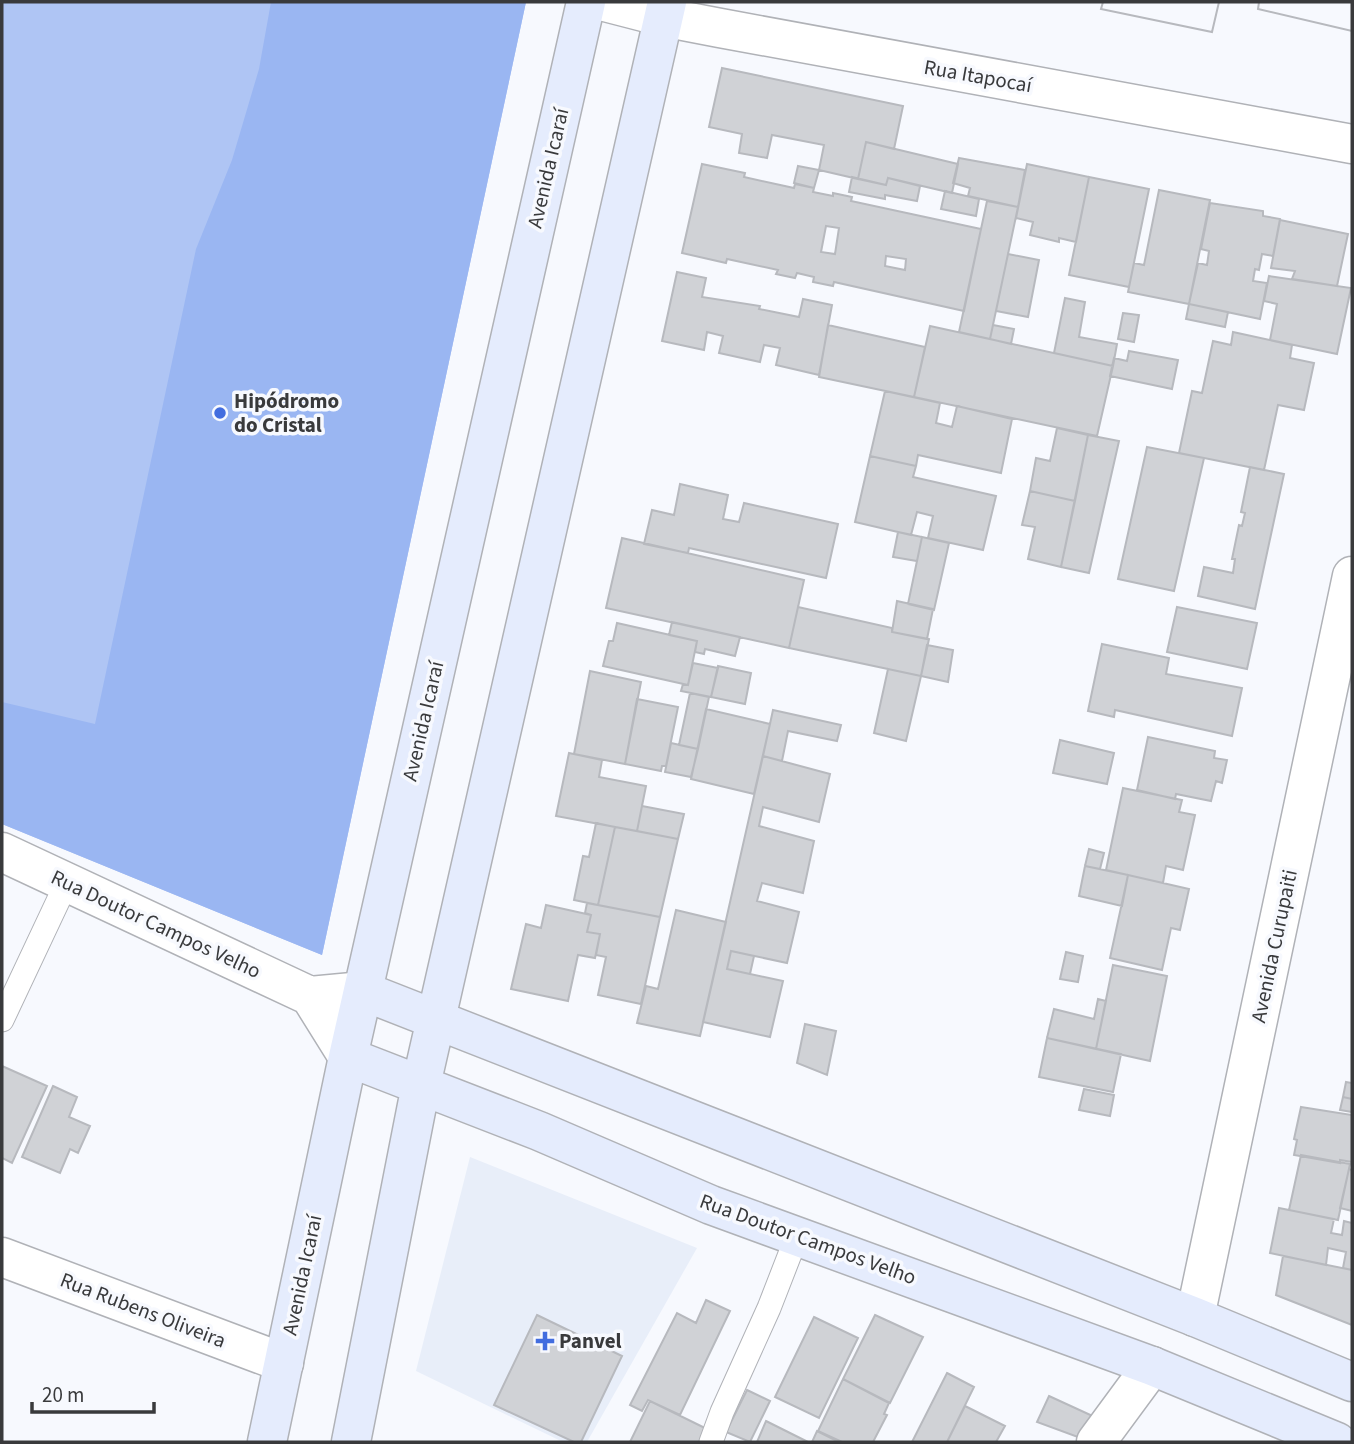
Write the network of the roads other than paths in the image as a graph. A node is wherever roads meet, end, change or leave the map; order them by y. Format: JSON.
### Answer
{"nodes":[{"id":1,"x":586,"y":2,"type":"edge"},
{"id":2,"x":605,"y":2,"type":"edge"},
{"id":3,"x":665,"y":10,"type":"edge"},
{"id":4,"x":1352,"y":144,"type":"edge"},
{"id":5,"x":1352,"y":576,"type":"edge"},
{"id":6,"x":2,"y":852,"type":"edge"},
{"id":7,"x":67,"y":882,"type":"junction"},
{"id":8,"x":363,"y":991,"type":"junction"},
{"id":9,"x":310,"y":996,"type":"junction"},
{"id":10,"x":2,"y":1020,"type":"edge"},
{"id":11,"x":436,"y":1020,"type":"junction"},
{"id":12,"x":348,"y":1057,"type":"junction"},
{"id":13,"x":421,"y":1085,"type":"junction"},
{"id":14,"x":797,"y":1236,"type":"junction"},
{"id":15,"x":2,"y":1257,"type":"edge"},
{"id":16,"x":1195,"y":1317,"type":"junction"},
{"id":17,"x":284,"y":1363,"type":"junction"},
{"id":18,"x":1152,"y":1366,"type":"junction"},
{"id":19,"x":1352,"y":1382,"type":"edge"},
{"id":20,"x":267,"y":1442,"type":"edge"},
{"id":21,"x":351,"y":1442,"type":"edge"},
{"id":22,"x":711,"y":1442,"type":"edge"},
{"id":23,"x":1096,"y":1442,"type":"edge"},
{"id":24,"x":1337,"y":1442,"type":"edge"}],
"edges":[{"from":1,"to":8,"type":"main road","name":"Avenida Icaraí"},
{"from":2,"to":3,"type":"street","name":"Rua Itapocaí"},
{"from":3,"to":4,"type":"street","name":"Rua Itapocaí"},
{"from":3,"to":11,"type":"main road"},
{"from":5,"to":16,"type":"street","name":"Avenida Curupaiti"},
{"from":6,"to":7,"type":"street","name":"Rua Doutor Campos Velho"},
{"from":7,"to":9,"type":"street","name":"Rua Doutor Campos Velho"},
{"from":7,"to":10,"type":"lane"},
{"from":8,"to":9,"type":"street"},
{"from":8,"to":11,"type":"main road"},
{"from":8,"to":12,"type":"main road","name":"Avenida Icaraí"},
{"from":9,"to":12,"type":"street"},
{"from":11,"to":13,"type":"main road"},
{"from":11,"to":16,"type":"main road"},
{"from":12,"to":13,"type":"main road","name":"Rua Doutor Campos Velho"},
{"from":12,"to":17,"type":"main road","name":"Avenida Icaraí"},
{"from":13,"to":14,"type":"main road","name":"Rua Doutor Campos Velho"},
{"from":13,"to":21,"type":"main road"},
{"from":14,"to":18,"type":"main road","name":"Rua Doutor Campos Velho"},
{"from":14,"to":22,"type":"lane"},
{"from":15,"to":17,"type":"street","name":"Rua Rubens Oliveira"},
{"from":16,"to":19,"type":"main road"},
{"from":17,"to":20,"type":"main road","name":"Avenida Icaraí"},
{"from":18,"to":23,"type":"street"},
{"from":18,"to":24,"type":"main road","name":"Rua Doutor Campos Velho"}]}
